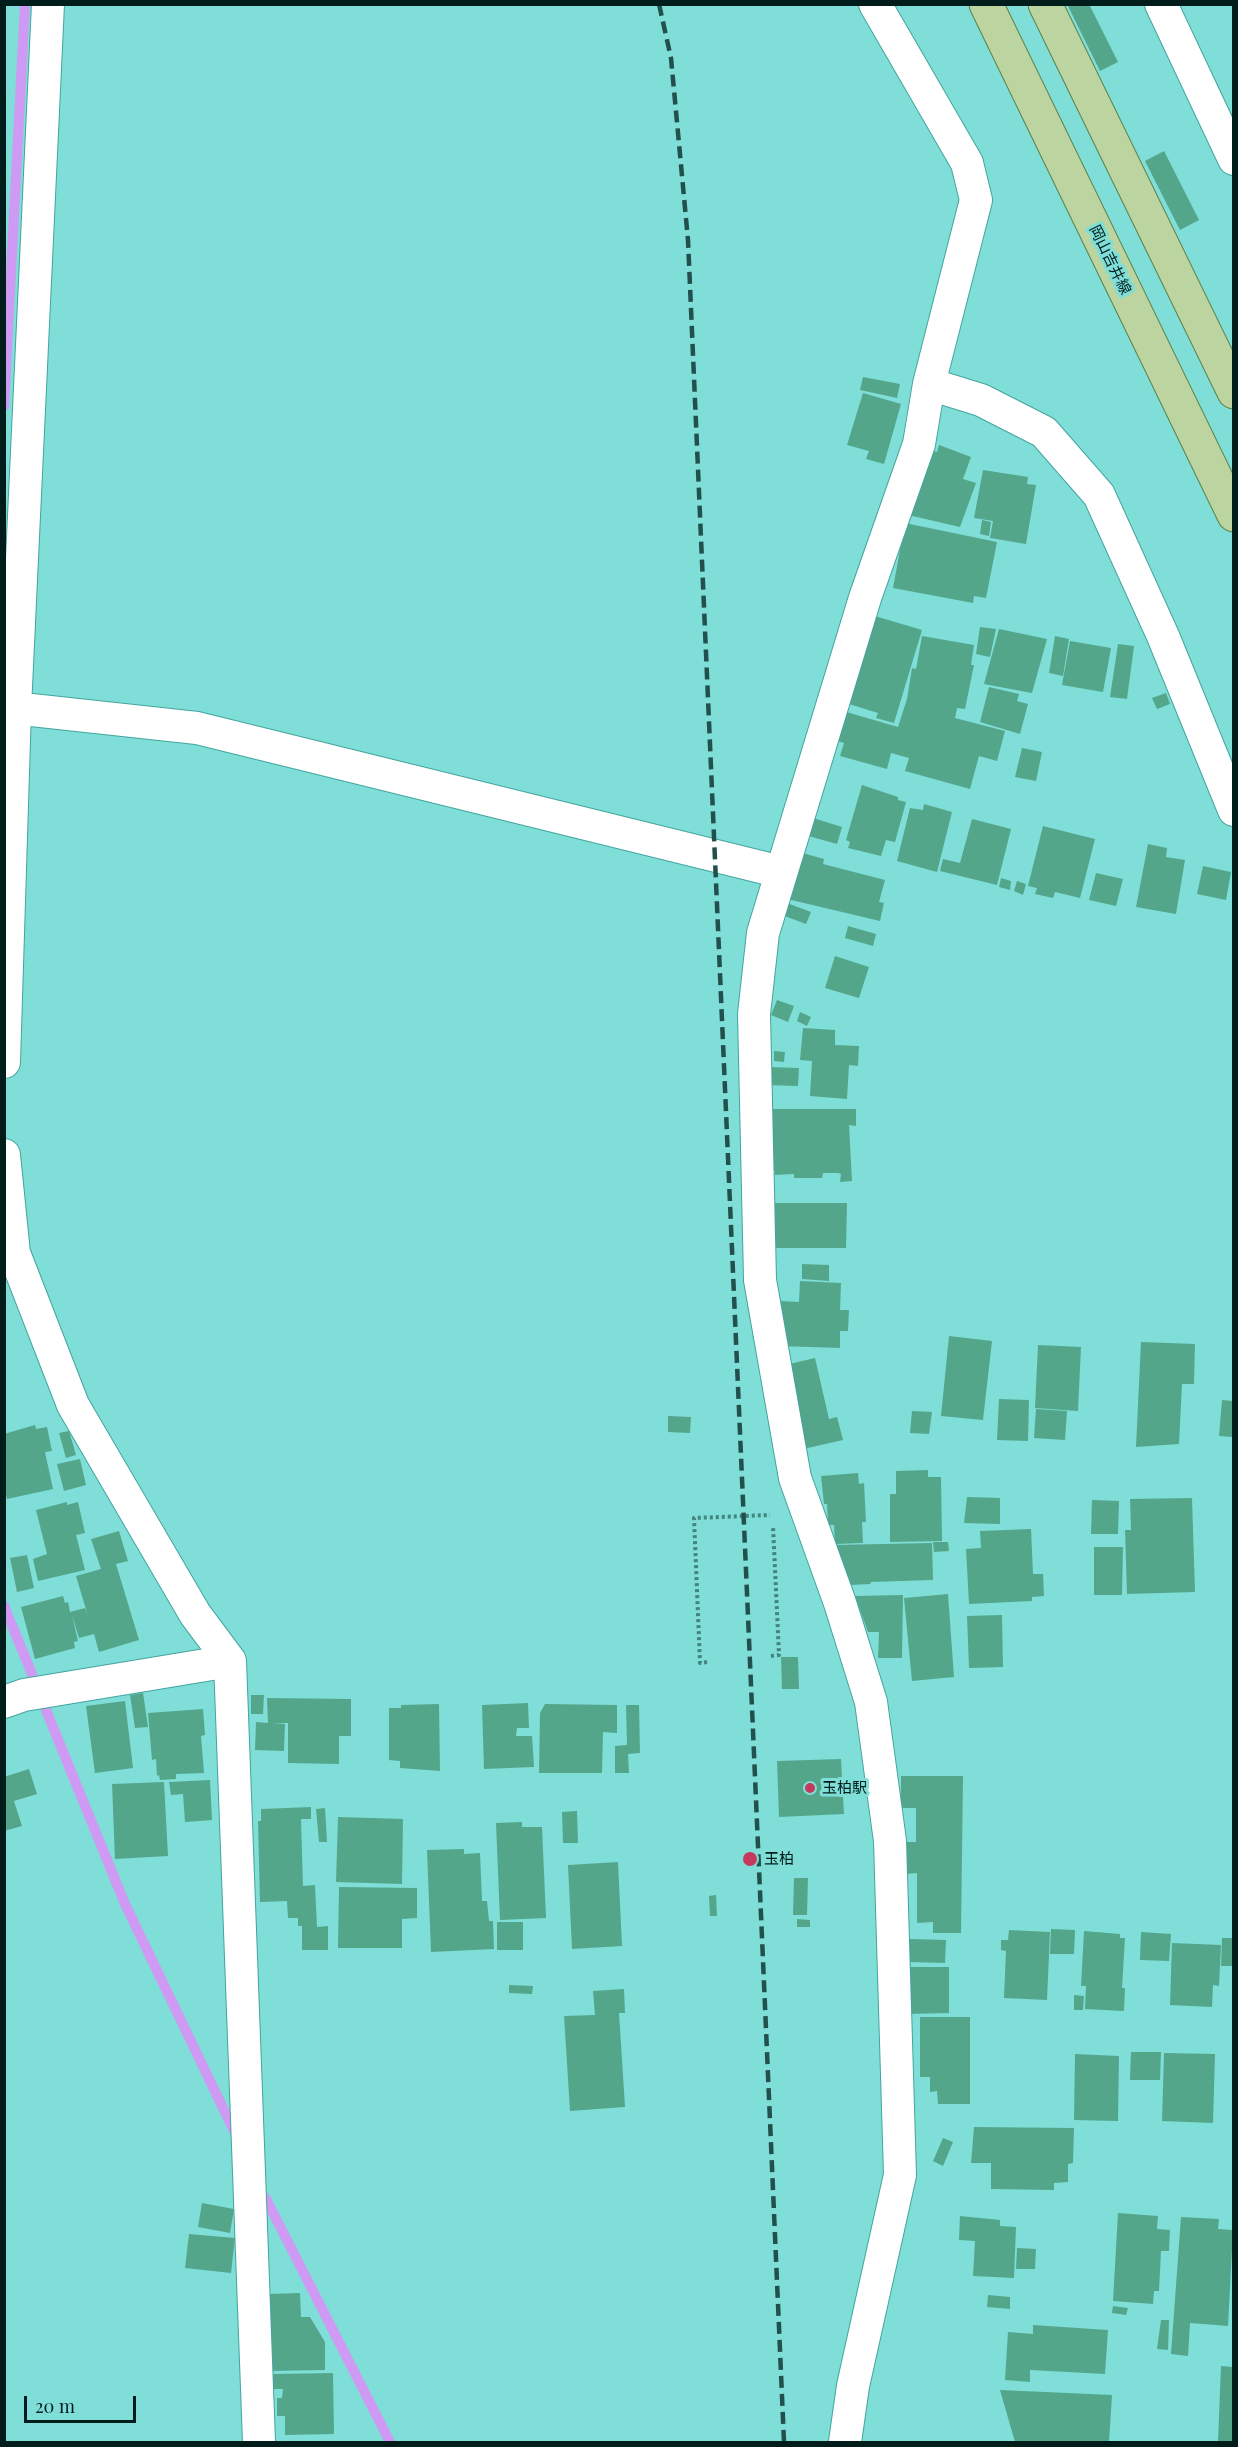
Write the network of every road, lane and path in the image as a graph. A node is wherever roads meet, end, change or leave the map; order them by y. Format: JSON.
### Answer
{"nodes":[{"id":1,"x":48,"y":4,"type":"edge"},
{"id":2,"x":875,"y":4,"type":"edge"},
{"id":3,"x":986,"y":4,"type":"edge"},
{"id":4,"x":1045,"y":4,"type":"edge"},
{"id":5,"x":1161,"y":4,"type":"edge"},
{"id":6,"x":1233,"y":159,"type":"edge"},
{"id":7,"x":929,"y":384,"type":"junction"},
{"id":8,"x":1233,"y":392,"type":"edge"},
{"id":9,"x":1233,"y":514,"type":"edge"},
{"id":10,"x":10,"y":708,"type":"edge"},
{"id":11,"x":1233,"y":810,"type":"edge"},
{"id":12,"x":781,"y":872,"type":"junction"},
{"id":13,"x":4,"y":1062,"type":"edge"},
{"id":14,"x":4,"y":1155,"type":"edge"},
{"id":15,"x":771,"y":1656,"type":"dead end"},
{"id":16,"x":230,"y":1661,"type":"junction"},
{"id":17,"x":707,"y":1662,"type":"dead end"},
{"id":18,"x":4,"y":1702,"type":"edge"},
{"id":19,"x":259,"y":2442,"type":"edge"},
{"id":20,"x":845,"y":2442,"type":"edge"}],
"edges":[{"from":1,"to":10,"type":"street"},
{"from":2,"to":7,"type":"street"},
{"from":3,"to":9,"type":"main road","name":"岡山吉井線"},
{"from":4,"to":8,"type":"main road"},
{"from":5,"to":6,"type":"street"},
{"from":7,"to":11,"type":"street"},
{"from":7,"to":12,"type":"street"},
{"from":10,"to":12,"type":"street"},
{"from":10,"to":13,"type":"street"},
{"from":12,"to":20,"type":"street"},
{"from":14,"to":16,"type":"street"},
{"from":15,"to":17,"type":"path"},
{"from":16,"to":18,"type":"street"},
{"from":16,"to":19,"type":"street"}]}
